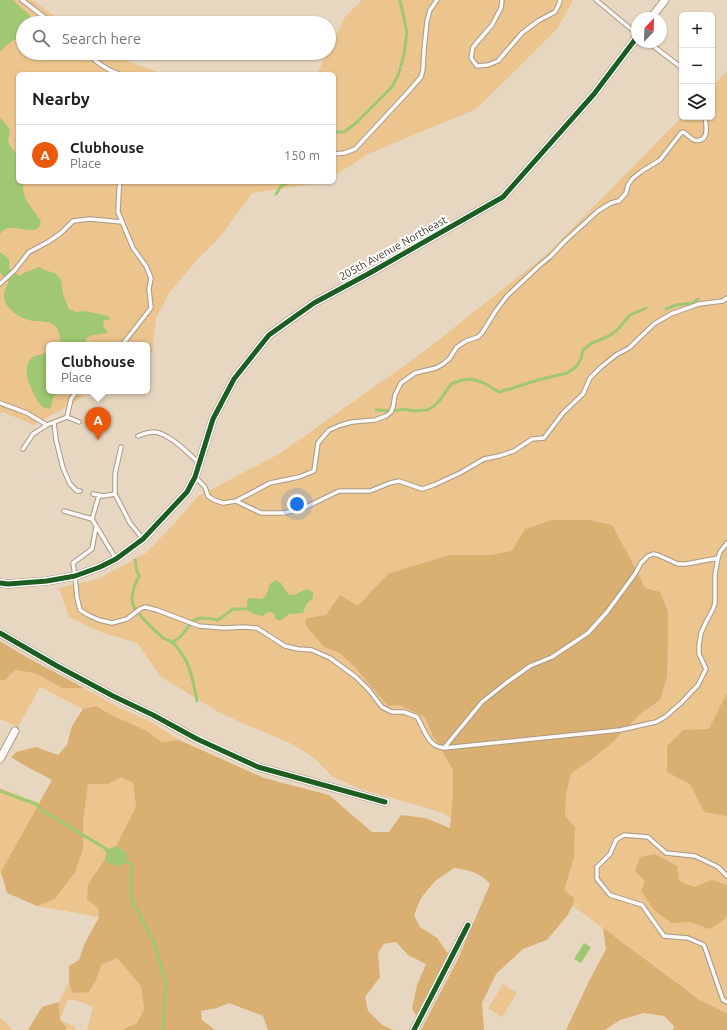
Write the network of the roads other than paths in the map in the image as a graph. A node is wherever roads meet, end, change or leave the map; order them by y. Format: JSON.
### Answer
{"nodes":[{"id":1,"x":22,"y":0,"type":"edge"},
{"id":2,"x":437,"y":0,"type":"edge"},
{"id":3,"x":502,"y":0,"type":"edge"},
{"id":4,"x":560,"y":0,"type":"edge"},
{"id":5,"x":596,"y":0,"type":"edge"},
{"id":6,"x":665,"y":0,"type":"edge"},
{"id":7,"x":656,"y":12,"type":"edge"},
{"id":8,"x":43,"y":16,"type":"edge"},
{"id":9,"x":631,"y":29,"type":"edge"},
{"id":10,"x":631,"y":45,"type":"edge"},
{"id":11,"x":656,"y":48,"type":"edge"},
{"id":12,"x":94,"y":60,"type":"edge"},
{"id":13,"x":679,"y":66,"type":"edge"},
{"id":14,"x":112,"y":72,"type":"edge"},
{"id":15,"x":705,"y":120,"type":"edge"},
{"id":16,"x":336,"y":154,"type":"edge"},
{"id":17,"x":120,"y":184,"type":"edge"},
{"id":18,"x":122,"y":222,"type":"junction"},
{"id":19,"x":1,"y":283,"type":"edge"},
{"id":20,"x":727,"y":298,"type":"edge"},
{"id":21,"x":124,"y":342,"type":"edge"},
{"id":22,"x":75,"y":394,"type":"edge"},
{"id":23,"x":0,"y":403,"type":"edge"},
{"id":24,"x":67,"y":417,"type":"junction"},
{"id":25,"x":54,"y":422,"type":"junction"},
{"id":26,"x":79,"y":422,"type":"dead end"},
{"id":27,"x":47,"y":425,"type":"junction"},
{"id":28,"x":138,"y":436,"type":"dead end"},
{"id":29,"x":121,"y":447,"type":"dead end"},
{"id":30,"x":23,"y":449,"type":"dead end"},
{"id":31,"x":199,"y":463,"type":"junction"},
{"id":32,"x":195,"y":477,"type":"junction"},
{"id":33,"x":80,"y":491,"type":"dead end"},
{"id":34,"x":93,"y":494,"type":"dead end"},
{"id":35,"x":115,"y":494,"type":"junction"},
{"id":36,"x":99,"y":495,"type":"junction"},
{"id":37,"x":236,"y":501,"type":"junction"},
{"id":38,"x":64,"y":511,"type":"dead end"},
{"id":39,"x":92,"y":519,"type":"junction"},
{"id":40,"x":96,"y":527,"type":"junction"},
{"id":41,"x":142,"y":539,"type":"junction"},
{"id":42,"x":727,"y":543,"type":"edge"},
{"id":43,"x":718,"y":558,"type":"junction"},
{"id":44,"x":116,"y":559,"type":"junction"},
{"id":45,"x":75,"y":576,"type":"junction"},
{"id":46,"x":0,"y":583,"type":"edge"},
{"id":47,"x":0,"y":633,"type":"edge"},
{"id":48,"x":15,"y":730,"type":"dead end"},
{"id":49,"x":444,"y":748,"type":"junction"},
{"id":50,"x":0,"y":759,"type":"edge"},
{"id":51,"x":385,"y":802,"type":"dead end"},
{"id":52,"x":727,"y":876,"type":"edge"},
{"id":53,"x":468,"y":925,"type":"dead end"},
{"id":54,"x":727,"y":1002,"type":"edge"},
{"id":55,"x":414,"y":1030,"type":"edge"}],
"edges":[{"from":1,"to":8,"type":"lane"},
{"from":2,"to":16,"type":"lane"},
{"from":3,"to":4,"type":"lane"},
{"from":5,"to":9,"type":"lane"},
{"from":6,"to":7,"type":"street"},
{"from":10,"to":31,"type":"street","name":"205th Avenue Northeast"},
{"from":11,"to":13,"type":"lane"},
{"from":12,"to":14,"type":"lane"},
{"from":15,"to":37,"type":"lane"},
{"from":17,"to":18,"type":"lane"},
{"from":18,"to":19,"type":"lane"},
{"from":18,"to":21,"type":"lane"},
{"from":20,"to":37,"type":"lane"},
{"from":22,"to":24,"type":"lane"},
{"from":23,"to":27,"type":"lane"},
{"from":24,"to":25,"type":"lane"},
{"from":24,"to":26,"type":"lane"},
{"from":25,"to":27,"type":"lane"},
{"from":25,"to":33,"type":"lane"},
{"from":27,"to":30,"type":"lane"},
{"from":28,"to":31,"type":"lane"},
{"from":29,"to":35,"type":"lane"},
{"from":31,"to":32,"type":"street","name":"205th Avenue Northeast"},
{"from":32,"to":37,"type":"lane"},
{"from":32,"to":41,"type":"street","name":"205th Avenue Northeast"},
{"from":34,"to":36,"type":"lane"},
{"from":35,"to":36,"type":"lane"},
{"from":35,"to":41,"type":"lane"},
{"from":36,"to":39,"type":"lane"},
{"from":38,"to":39,"type":"lane"},
{"from":39,"to":40,"type":"lane"},
{"from":40,"to":44,"type":"lane"},
{"from":40,"to":45,"type":"lane"},
{"from":41,"to":44,"type":"street","name":"205th Avenue Northeast"},
{"from":42,"to":43,"type":"lane"},
{"from":43,"to":49,"type":"lane"},
{"from":43,"to":49,"type":"lane"},
{"from":44,"to":45,"type":"street","name":"205th Avenue Northeast"},
{"from":45,"to":46,"type":"street","name":"205th Avenue Northeast"},
{"from":45,"to":49,"type":"lane"},
{"from":47,"to":51,"type":"street"},
{"from":48,"to":50,"type":"street"},
{"from":52,"to":54,"type":"lane"},
{"from":53,"to":55,"type":"street"}]}
